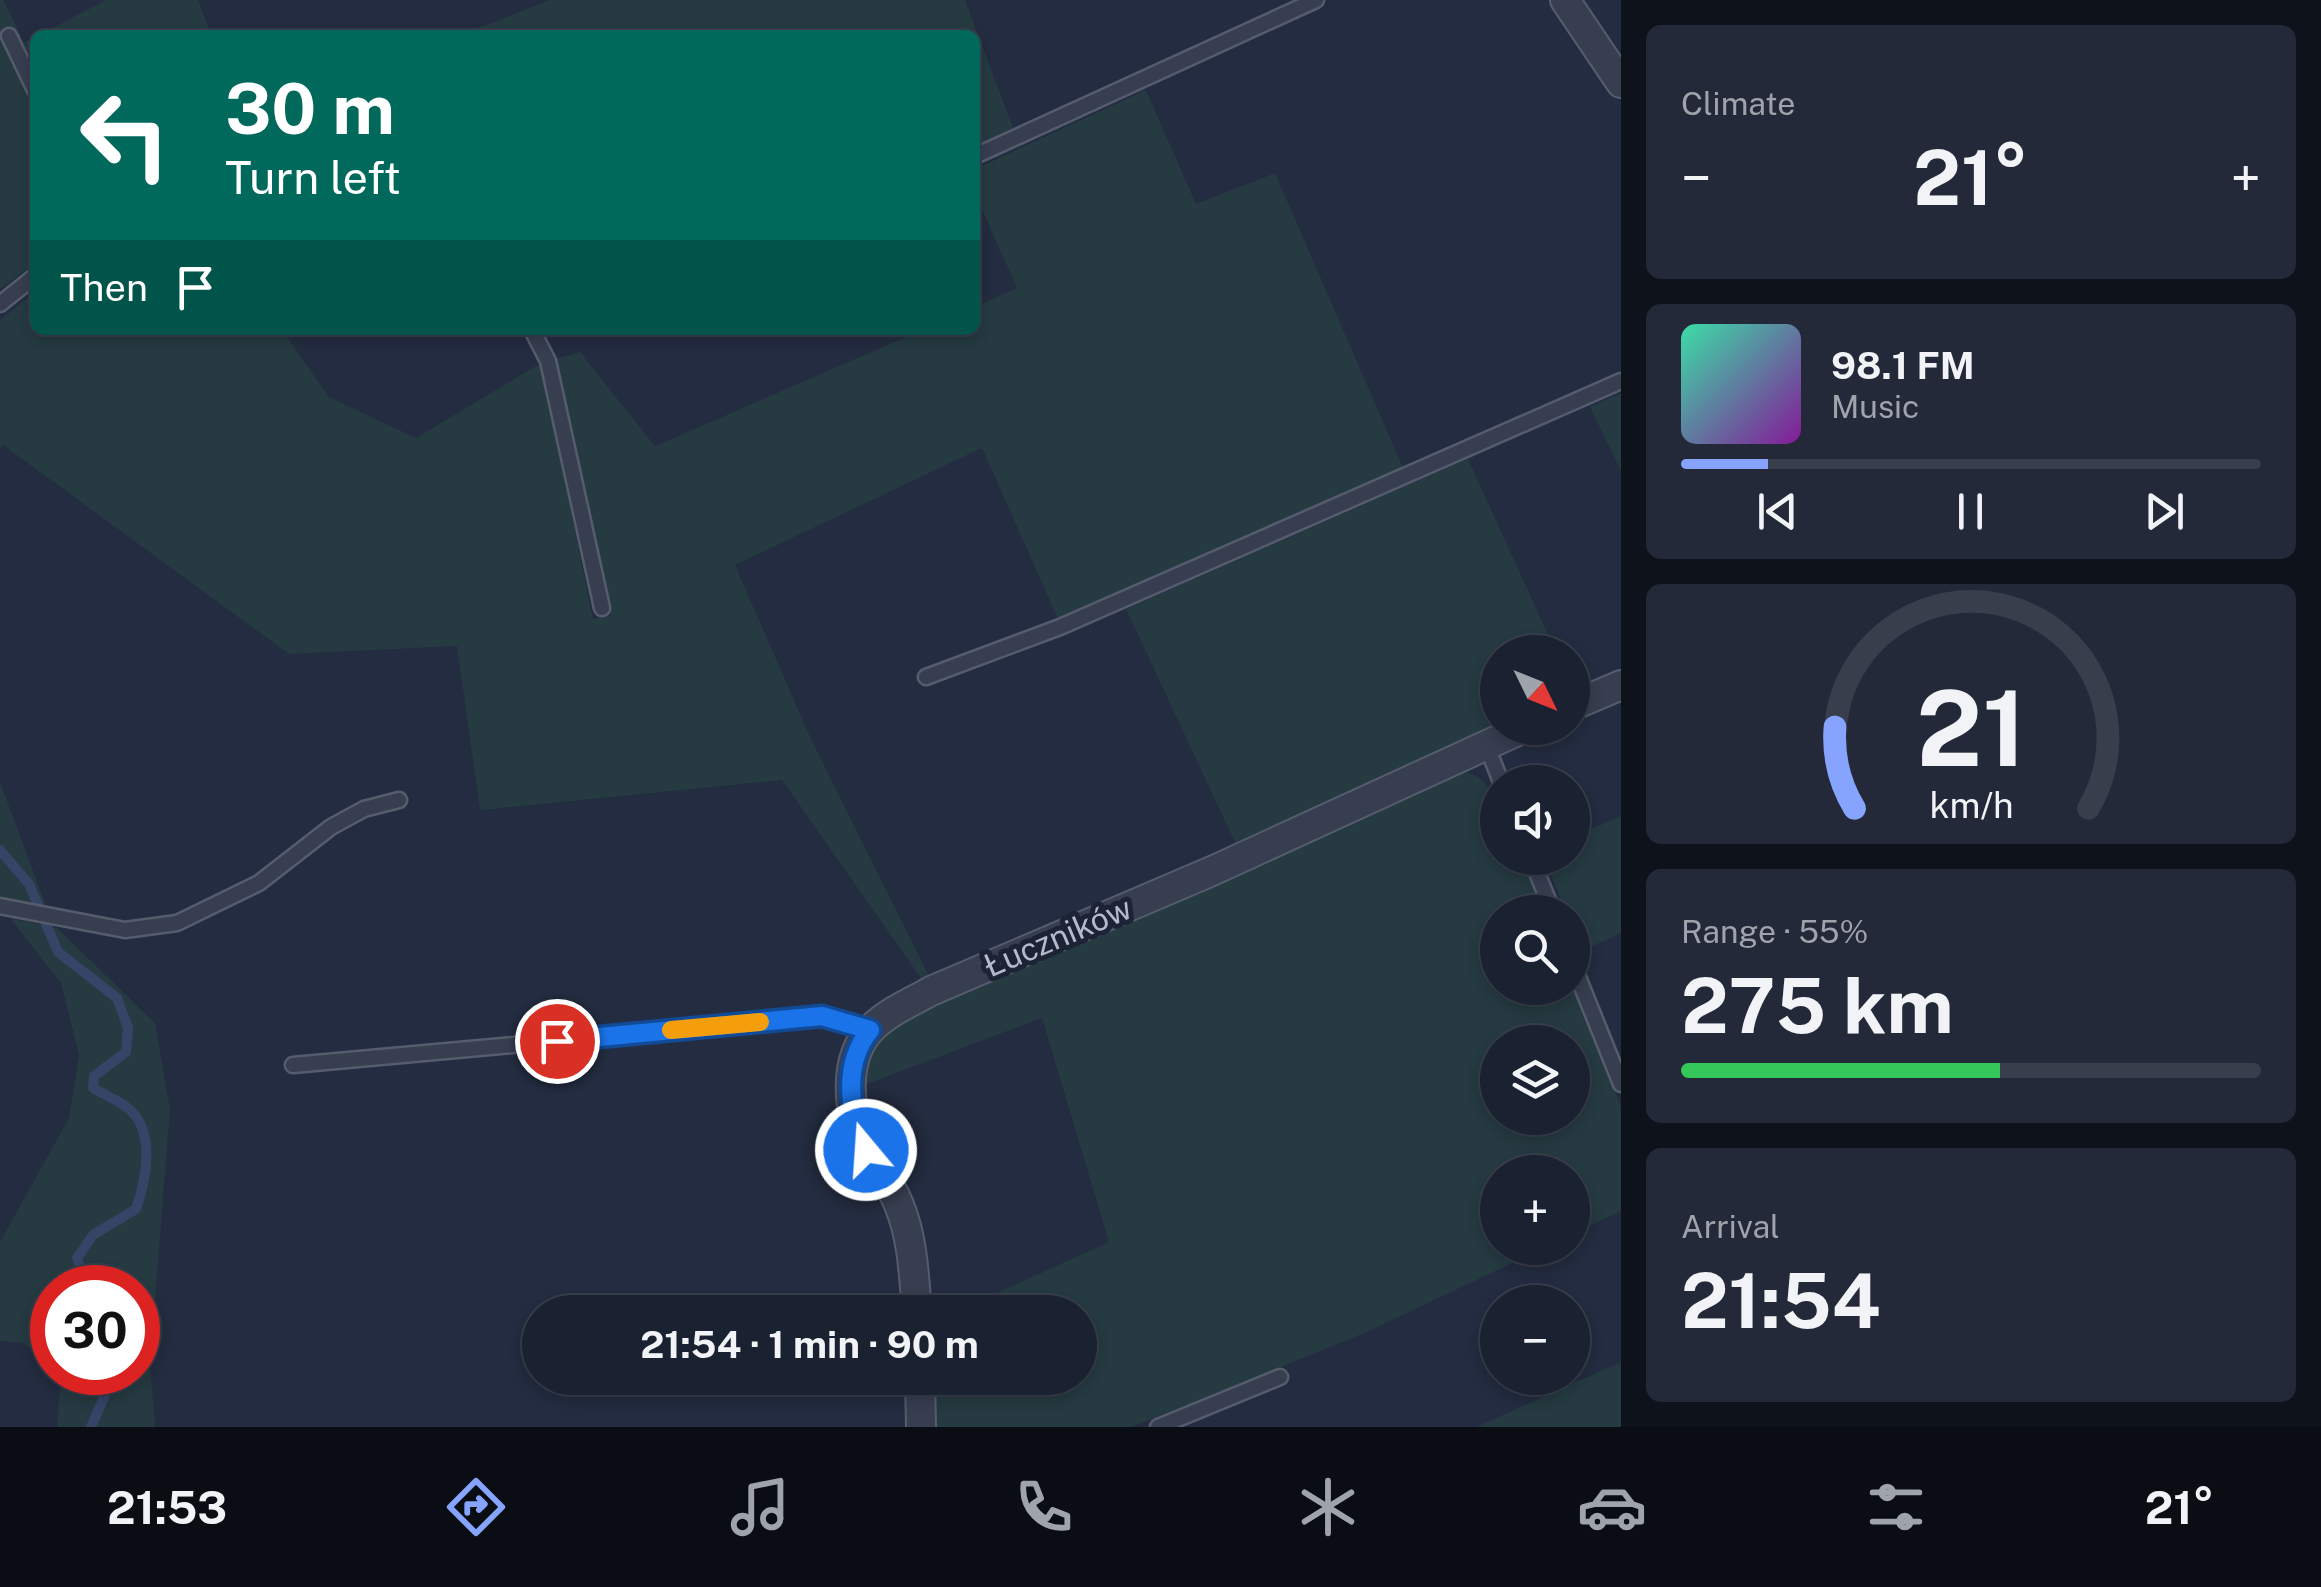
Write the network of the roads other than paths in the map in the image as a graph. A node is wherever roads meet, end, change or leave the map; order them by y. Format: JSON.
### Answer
{"nodes":[{"id":1,"x":1316,"y":0,"type":"edge"},
{"id":2,"x":1565,"y":0,"type":"edge"},
{"id":3,"x":9,"y":36,"type":"dead end"},
{"id":4,"x":30,"y":80,"type":"edge"},
{"id":5,"x":1621,"y":83,"type":"edge"},
{"id":6,"x":980,"y":154,"type":"edge"},
{"id":7,"x":30,"y":280,"type":"edge"},
{"id":8,"x":0,"y":304,"type":"edge"},
{"id":9,"x":535,"y":335,"type":"edge"},
{"id":10,"x":1621,"y":381,"type":"edge"},
{"id":11,"x":602,"y":608,"type":"dead end"},
{"id":12,"x":926,"y":677,"type":"dead end"},
{"id":13,"x":1621,"y":685,"type":"edge"},
{"id":14,"x":1590,"y":698,"type":"edge"},
{"id":15,"x":1484,"y":745,"type":"edge"},
{"id":16,"x":399,"y":800,"type":"dead end"},
{"id":17,"x":0,"y":906,"type":"edge"},
{"id":18,"x":1589,"y":1005,"type":"edge"},
{"id":19,"x":870,"y":1030,"type":"junction"},
{"id":20,"x":292,"y":1065,"type":"dead end"},
{"id":21,"x":1621,"y":1084,"type":"edge"},
{"id":22,"x":915,"y":1295,"type":"edge"},
{"id":23,"x":1280,"y":1377,"type":"dead end"},
{"id":24,"x":920,"y":1395,"type":"edge"},
{"id":25,"x":921,"y":1427,"type":"edge"},
{"id":26,"x":1158,"y":1427,"type":"edge"}],
"edges":[{"from":1,"to":6,"type":"lane"},
{"from":2,"to":5,"type":"street"},
{"from":3,"to":4,"type":"lane"},
{"from":7,"to":8,"type":"lane"},
{"from":9,"to":11,"type":"lane"},
{"from":10,"to":12,"type":"lane"},
{"from":13,"to":14,"type":"street"},
{"from":15,"to":19,"type":"street","name":"Łuczników"},
{"from":16,"to":17,"type":"lane"},
{"from":18,"to":21,"type":"lane"},
{"from":19,"to":20,"type":"lane"},
{"from":19,"to":22,"type":"street"},
{"from":23,"to":26,"type":"lane"},
{"from":24,"to":25,"type":"street"}]}
